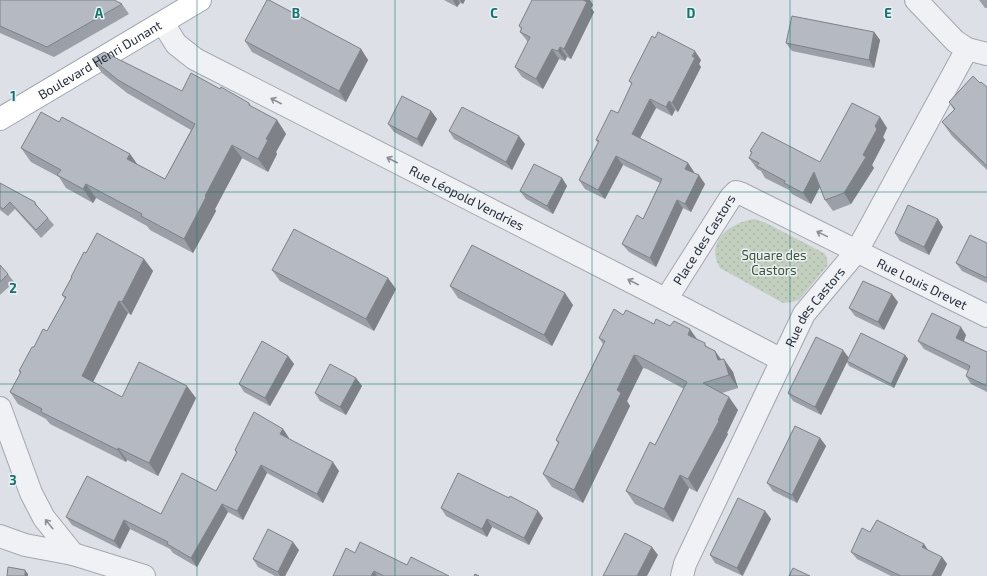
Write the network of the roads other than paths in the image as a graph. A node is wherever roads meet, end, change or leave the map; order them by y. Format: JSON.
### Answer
{"nodes":[{"id":1,"x":200,"y":0,"type":"edge"},
{"id":2,"x":916,"y":0,"type":"edge"},
{"id":3,"x":163,"y":23,"type":"junction"},
{"id":4,"x":977,"y":52,"type":"edge"},
{"id":5,"x":0,"y":119,"type":"edge"},
{"id":6,"x":857,"y":251,"type":"junction"},
{"id":7,"x":668,"y":300,"type":"junction"},
{"id":8,"x":987,"y":316,"type":"edge"},
{"id":9,"x":782,"y":360,"type":"junction"},
{"id":10,"x":0,"y":408,"type":"edge"},
{"id":11,"x":0,"y":536,"type":"edge"},
{"id":12,"x":73,"y":554,"type":"junction"},
{"id":13,"x":144,"y":576,"type":"edge"},
{"id":14,"x":682,"y":576,"type":"edge"}],
"edges":[{"from":1,"to":3,"type":"main road","name":"Boulevard Henri Dunant"},
{"from":2,"to":4,"type":"street"},
{"from":3,"to":5,"type":"main road","name":"Boulevard Henri Dunant"},
{"from":7,"to":3,"type":"street","name":"Rue Léopold Vendries","one_way":true},
{"from":4,"to":6,"type":"street","name":"Rue des Castors"},
{"from":6,"to":7,"type":"street","name":"Place des Castors","one_way":true},
{"from":6,"to":8,"type":"street","name":"Rue Louis Drevet"},
{"from":6,"to":9,"type":"street","name":"Rue des Castors"},
{"from":7,"to":9,"type":"street","name":"Rue Léopold Vendries"},
{"from":9,"to":14,"type":"street","name":"Rue des Castors"},
{"from":12,"to":10,"type":"street","one_way":true},
{"from":11,"to":12,"type":"street"},
{"from":12,"to":13,"type":"street"}]}
